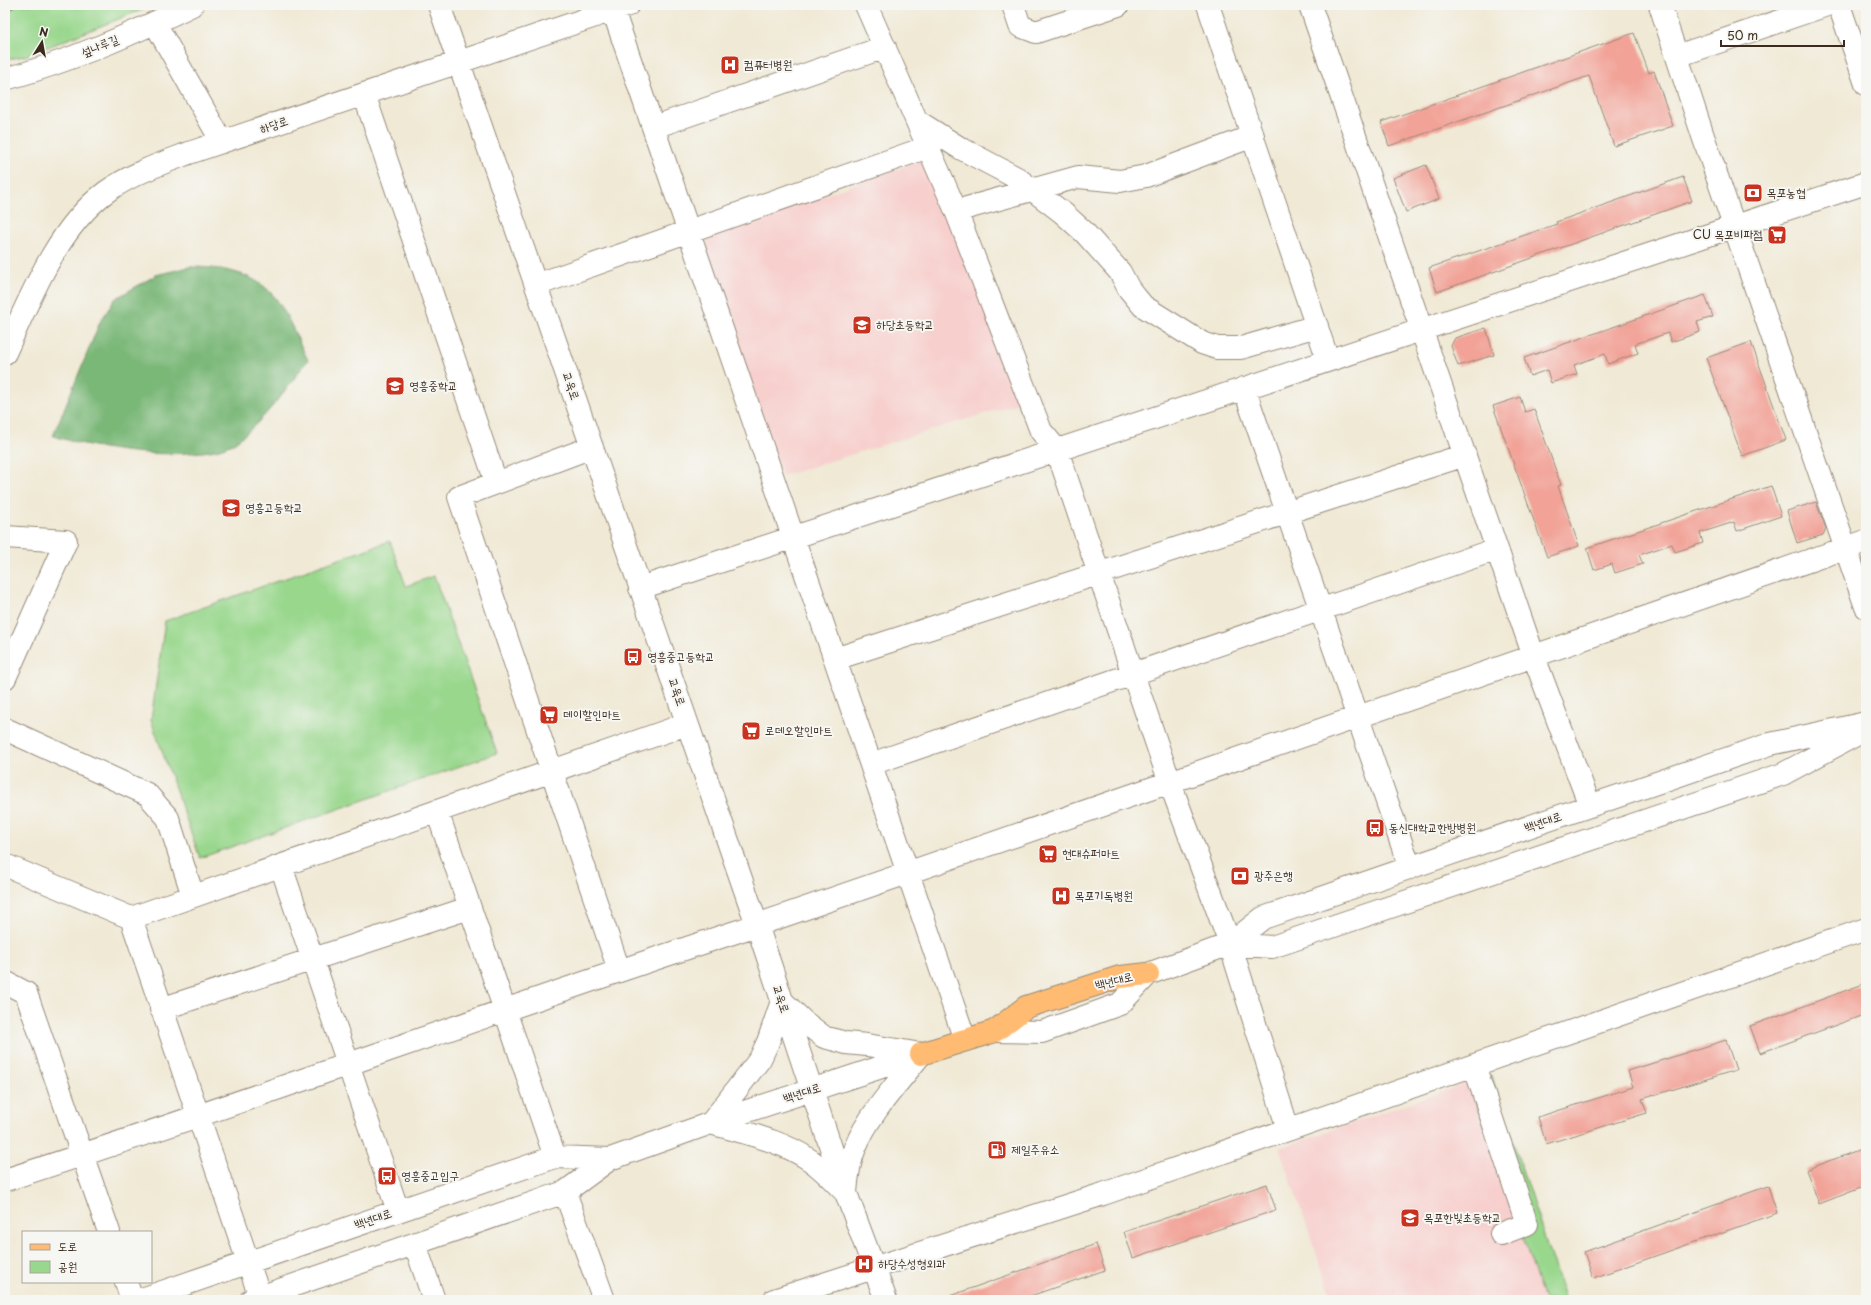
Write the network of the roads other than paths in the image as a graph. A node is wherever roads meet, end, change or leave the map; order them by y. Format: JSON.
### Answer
{"nodes":[{"id":1,"x":192,"y":5,"type":"edge"},
{"id":2,"x":439,"y":5,"type":"edge"},
{"id":3,"x":866,"y":5,"type":"edge"},
{"id":4,"x":1013,"y":5,"type":"edge"},
{"id":5,"x":1118,"y":5,"type":"edge"},
{"id":6,"x":1208,"y":5,"type":"edge"},
{"id":7,"x":1310,"y":5,"type":"edge"},
{"id":8,"x":1660,"y":5,"type":"edge"},
{"id":9,"x":1827,"y":5,"type":"edge"},
{"id":10,"x":1839,"y":5,"type":"edge"},
{"id":11,"x":621,"y":8,"type":"edge"},
{"id":12,"x":155,"y":23,"type":"junction"},
{"id":13,"x":885,"y":47,"type":"junction"},
{"id":14,"x":1677,"y":56,"type":"junction"},
{"id":15,"x":459,"y":62,"type":"junction"},
{"id":16,"x":5,"y":79,"type":"edge"},
{"id":17,"x":1866,"y":84,"type":"edge"},
{"id":18,"x":364,"y":94,"type":"junction"},
{"id":19,"x":917,"y":121,"type":"junction"},
{"id":20,"x":654,"y":127,"type":"junction"},
{"id":21,"x":1253,"y":136,"type":"junction"},
{"id":22,"x":222,"y":142,"type":"junction"},
{"id":23,"x":928,"y":147,"type":"junction"},
{"id":24,"x":1866,"y":183,"type":"edge"},
{"id":25,"x":1030,"y":189,"type":"junction"},
{"id":26,"x":956,"y":211,"type":"junction"},
{"id":27,"x":1734,"y":226,"type":"junction"},
{"id":28,"x":689,"y":231,"type":"junction"},
{"id":29,"x":536,"y":285,"type":"junction"},
{"id":30,"x":12,"y":319,"type":"edge"},
{"id":31,"x":1317,"y":326,"type":"junction"},
{"id":32,"x":1422,"y":329,"type":"junction"},
{"id":33,"x":5,"y":353,"type":"edge"},
{"id":34,"x":1328,"y":360,"type":"junction"},
{"id":35,"x":1244,"y":388,"type":"junction"},
{"id":36,"x":592,"y":447,"type":"junction"},
{"id":37,"x":1057,"y":450,"type":"junction"},
{"id":38,"x":1465,"y":455,"type":"junction"},
{"id":39,"x":496,"y":482,"type":"junction"},
{"id":40,"x":1287,"y":512,"type":"junction"},
{"id":41,"x":5,"y":537,"type":"edge"},
{"id":42,"x":794,"y":537,"type":"junction"},
{"id":43,"x":1866,"y":541,"type":"edge"},
{"id":44,"x":1846,"y":548,"type":"junction"},
{"id":45,"x":1497,"y":549,"type":"junction"},
{"id":46,"x":1100,"y":573,"type":"junction"},
{"id":47,"x":640,"y":588,"type":"junction"},
{"id":48,"x":1866,"y":607,"type":"edge"},
{"id":49,"x":1321,"y":610,"type":"junction"},
{"id":50,"x":1534,"y":657,"type":"junction"},
{"id":51,"x":835,"y":659,"type":"junction"},
{"id":52,"x":1134,"y":674,"type":"junction"},
{"id":53,"x":5,"y":678,"type":"edge"},
{"id":54,"x":1358,"y":718,"type":"junction"},
{"id":55,"x":1866,"y":723,"type":"edge"},
{"id":56,"x":687,"y":724,"type":"junction"},
{"id":57,"x":5,"y":729,"type":"edge"},
{"id":58,"x":1866,"y":730,"type":"edge"},
{"id":59,"x":871,"y":764,"type":"junction"},
{"id":60,"x":552,"y":771,"type":"junction"},
{"id":61,"x":1170,"y":782,"type":"junction"},
{"id":62,"x":1590,"y":806,"type":"junction"},
{"id":63,"x":436,"y":811,"type":"junction"},
{"id":64,"x":5,"y":865,"type":"edge"},
{"id":65,"x":281,"y":866,"type":"junction"},
{"id":66,"x":1410,"y":868,"type":"junction"},
{"id":67,"x":908,"y":873,"type":"junction"},
{"id":68,"x":193,"y":896,"type":"junction"},
{"id":69,"x":469,"y":908,"type":"junction"},
{"id":70,"x":131,"y":918,"type":"junction"},
{"id":71,"x":757,"y":925,"type":"junction"},
{"id":72,"x":1866,"y":929,"type":"edge"},
{"id":73,"x":1230,"y":944,"type":"junction"},
{"id":74,"x":312,"y":959,"type":"junction"},
{"id":75,"x":619,"y":970,"type":"junction"},
{"id":76,"x":1148,"y":974,"type":"junction"},
{"id":77,"x":5,"y":982,"type":"edge"},
{"id":78,"x":782,"y":1001,"type":"junction"},
{"id":79,"x":161,"y":1008,"type":"junction"},
{"id":80,"x":505,"y":1009,"type":"junction"},
{"id":81,"x":995,"y":1031,"type":"junction"},
{"id":82,"x":965,"y":1040,"type":"junction"},
{"id":83,"x":921,"y":1054,"type":"junction"},
{"id":84,"x":348,"y":1064,"type":"junction"},
{"id":85,"x":1474,"y":1066,"type":"junction"},
{"id":86,"x":812,"y":1091,"type":"junction"},
{"id":87,"x":198,"y":1116,"type":"junction"},
{"id":88,"x":711,"y":1123,"type":"junction"},
{"id":89,"x":1288,"y":1129,"type":"junction"},
{"id":90,"x":83,"y":1155,"type":"junction"},
{"id":91,"x":555,"y":1157,"type":"junction"},
{"id":92,"x":610,"y":1159,"type":"junction"},
{"id":93,"x":5,"y":1180,"type":"edge"},
{"id":94,"x":566,"y":1192,"type":"junction"},
{"id":95,"x":846,"y":1193,"type":"junction"},
{"id":96,"x":398,"y":1211,"type":"junction"},
{"id":97,"x":109,"y":1231,"type":"edge"},
{"id":98,"x":1501,"y":1234,"type":"dead end"},
{"id":99,"x":415,"y":1244,"type":"junction"},
{"id":100,"x":248,"y":1262,"type":"junction"},
{"id":101,"x":875,"y":1268,"type":"junction"},
{"id":102,"x":126,"y":1283,"type":"edge"},
{"id":103,"x":257,"y":1299,"type":"edge"},
{"id":104,"x":132,"y":1300,"type":"edge"},
{"id":105,"x":139,"y":1300,"type":"edge"},
{"id":106,"x":434,"y":1300,"type":"edge"},
{"id":107,"x":604,"y":1300,"type":"edge"},
{"id":108,"x":774,"y":1300,"type":"edge"},
{"id":109,"x":886,"y":1300,"type":"edge"}],
"edges":[{"from":1,"to":12,"type":"street","name":"섶나루길"},
{"from":2,"to":15,"type":"street","name":"교육로"},
{"from":3,"to":13,"type":"street"},
{"from":4,"to":5,"type":"street"},
{"from":6,"to":21,"type":"street"},
{"from":7,"to":32,"type":"street"},
{"from":8,"to":14,"type":"street"},
{"from":9,"to":14,"type":"street"},
{"from":10,"to":17,"type":"street"},
{"from":11,"to":15,"type":"street","name":"하당로"},
{"from":11,"to":20,"type":"street"},
{"from":12,"to":16,"type":"street","name":"섶나루길"},
{"from":12,"to":22,"type":"street"},
{"from":13,"to":19,"type":"street"},
{"from":13,"to":20,"type":"street"},
{"from":14,"to":27,"type":"street"},
{"from":15,"to":18,"type":"street","name":"하당로"},
{"from":15,"to":29,"type":"street","name":"교육로"},
{"from":18,"to":22,"type":"street","name":"하당로"},
{"from":18,"to":39,"type":"street"},
{"from":19,"to":23,"type":"street"},
{"from":19,"to":25,"type":"street"},
{"from":20,"to":28,"type":"street"},
{"from":21,"to":25,"type":"street"},
{"from":21,"to":31,"type":"street"},
{"from":22,"to":30,"type":"street","name":"하당로"},
{"from":23,"to":26,"type":"street"},
{"from":23,"to":28,"type":"street"},
{"from":24,"to":27,"type":"street"},
{"from":25,"to":26,"type":"street"},
{"from":25,"to":31,"type":"street"},
{"from":26,"to":37,"type":"street"},
{"from":27,"to":32,"type":"street"},
{"from":27,"to":44,"type":"street"},
{"from":28,"to":29,"type":"street"},
{"from":28,"to":42,"type":"street"},
{"from":29,"to":36,"type":"street","name":"교육로"},
{"from":30,"to":33,"type":"street","name":"하당로"},
{"from":31,"to":34,"type":"street"},
{"from":32,"to":34,"type":"street"},
{"from":32,"to":38,"type":"street"},
{"from":34,"to":35,"type":"street"},
{"from":35,"to":37,"type":"street"},
{"from":35,"to":40,"type":"street"},
{"from":36,"to":39,"type":"street"},
{"from":36,"to":47,"type":"street","name":"교육로"},
{"from":37,"to":42,"type":"street"},
{"from":37,"to":46,"type":"street"},
{"from":38,"to":40,"type":"street"},
{"from":38,"to":45,"type":"street"},
{"from":39,"to":60,"type":"street"},
{"from":40,"to":46,"type":"street"},
{"from":40,"to":49,"type":"street"},
{"from":41,"to":53,"type":"street"},
{"from":42,"to":47,"type":"street"},
{"from":42,"to":51,"type":"street"},
{"from":43,"to":44,"type":"street"},
{"from":44,"to":48,"type":"street"},
{"from":44,"to":50,"type":"street"},
{"from":45,"to":49,"type":"street"},
{"from":45,"to":50,"type":"street"},
{"from":46,"to":51,"type":"street"},
{"from":46,"to":52,"type":"street"},
{"from":47,"to":56,"type":"street","name":"교육로"},
{"from":49,"to":52,"type":"street"},
{"from":49,"to":54,"type":"street"},
{"from":50,"to":54,"type":"street"},
{"from":50,"to":62,"type":"street"},
{"from":51,"to":59,"type":"street"},
{"from":52,"to":59,"type":"street"},
{"from":52,"to":61,"type":"street"},
{"from":54,"to":61,"type":"street"},
{"from":54,"to":66,"type":"street"},
{"from":55,"to":62,"type":"street","name":"백년대로"},
{"from":56,"to":60,"type":"street"},
{"from":56,"to":71,"type":"street","name":"교육로"},
{"from":57,"to":68,"type":"street"},
{"from":58,"to":73,"type":"street","name":"백년대로"},
{"from":59,"to":67,"type":"street"},
{"from":60,"to":63,"type":"street"},
{"from":60,"to":75,"type":"street"},
{"from":61,"to":67,"type":"street"},
{"from":61,"to":73,"type":"street"},
{"from":62,"to":66,"type":"street","name":"백년대로"},
{"from":63,"to":65,"type":"street"},
{"from":63,"to":69,"type":"street"},
{"from":64,"to":70,"type":"street"},
{"from":65,"to":68,"type":"street"},
{"from":65,"to":74,"type":"street"},
{"from":66,"to":73,"type":"street","name":"백년대로"},
{"from":67,"to":71,"type":"street"},
{"from":67,"to":82,"type":"street"},
{"from":68,"to":70,"type":"street"},
{"from":69,"to":74,"type":"street"},
{"from":69,"to":80,"type":"street"},
{"from":70,"to":79,"type":"street"},
{"from":71,"to":75,"type":"street"},
{"from":71,"to":78,"type":"street","name":"교육로"},
{"from":72,"to":85,"type":"street"},
{"from":73,"to":76,"type":"street","name":"백년대로"},
{"from":73,"to":89,"type":"street"},
{"from":74,"to":79,"type":"street"},
{"from":74,"to":84,"type":"street"},
{"from":75,"to":80,"type":"street"},
{"from":76,"to":81,"type":"main road","name":"백년대로"},
{"from":76,"to":81,"type":"street","name":"백년대로"},
{"from":77,"to":90,"type":"street"},
{"from":78,"to":83,"type":"street"},
{"from":78,"to":86,"type":"street","name":"교육로"},
{"from":78,"to":88,"type":"street"},
{"from":79,"to":87,"type":"street"},
{"from":80,"to":84,"type":"street"},
{"from":80,"to":91,"type":"street"},
{"from":81,"to":82,"type":"main road","name":"백년대로"},
{"from":82,"to":83,"type":"main road","name":"백년대로"},
{"from":83,"to":86,"type":"street","name":"백년대로"},
{"from":83,"to":95,"type":"street"},
{"from":84,"to":87,"type":"street"},
{"from":84,"to":96,"type":"street"},
{"from":85,"to":89,"type":"street"},
{"from":85,"to":98,"type":"street"},
{"from":86,"to":88,"type":"street","name":"백년대로"},
{"from":86,"to":95,"type":"street","name":"교육로"},
{"from":87,"to":90,"type":"street"},
{"from":87,"to":100,"type":"street"},
{"from":88,"to":92,"type":"street","name":"백년대로"},
{"from":88,"to":95,"type":"street"},
{"from":89,"to":101,"type":"street"},
{"from":90,"to":93,"type":"street"},
{"from":90,"to":97,"type":"street"},
{"from":91,"to":92,"type":"street","name":"백년대로"},
{"from":91,"to":96,"type":"street","name":"백년대로"},
{"from":92,"to":94,"type":"street","name":"백년대로"},
{"from":94,"to":99,"type":"street","name":"백년대로"},
{"from":94,"to":107,"type":"street"},
{"from":95,"to":101,"type":"street","name":"교육로"},
{"from":96,"to":100,"type":"street","name":"백년대로"},
{"from":99,"to":103,"type":"street","name":"백년대로"},
{"from":99,"to":106,"type":"street"},
{"from":100,"to":103,"type":"street"},
{"from":100,"to":105,"type":"street","name":"백년대로"},
{"from":101,"to":108,"type":"street"},
{"from":101,"to":109,"type":"street","name":"교육로"},
{"from":102,"to":104,"type":"street"}]}
